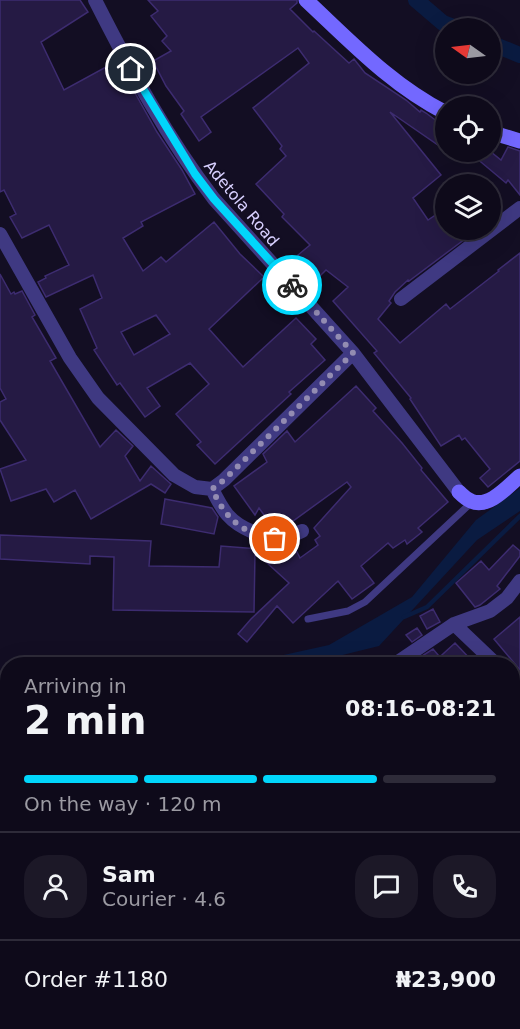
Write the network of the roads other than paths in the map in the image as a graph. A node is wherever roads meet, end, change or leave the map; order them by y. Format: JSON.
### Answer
{"nodes":[{"id":1,"x":95,"y":0,"type":"edge"},
{"id":2,"x":306,"y":0,"type":"edge"},
{"id":3,"x":435,"y":107,"type":"edge"},
{"id":4,"x":501,"y":135,"type":"edge"},
{"id":5,"x":520,"y":141,"type":"edge"},
{"id":6,"x":520,"y":208,"type":"edge"},
{"id":7,"x":0,"y":234,"type":"edge"},
{"id":8,"x":401,"y":299,"type":"dead end"},
{"id":9,"x":353,"y":353,"type":"junction"},
{"id":10,"x":520,"y":476,"type":"edge"},
{"id":11,"x":212,"y":489,"type":"junction"},
{"id":12,"x":459,"y":492,"type":"joint"},
{"id":13,"x":472,"y":502,"type":"junction"},
{"id":14,"x":302,"y":531,"type":"dead end"},
{"id":15,"x":520,"y":581,"type":"edge"},
{"id":16,"x":308,"y":619,"type":"dead end"},
{"id":17,"x":454,"y":624,"type":"junction"},
{"id":18,"x":405,"y":657,"type":"edge"},
{"id":19,"x":489,"y":657,"type":"edge"}],
"edges":[{"from":1,"to":9,"type":"street","name":"Adetola Road"},
{"from":2,"to":3,"type":"street"},
{"from":4,"to":5,"type":"street"},
{"from":6,"to":8,"type":"street"},
{"from":7,"to":11,"type":"street"},
{"from":9,"to":11,"type":"street"},
{"from":9,"to":12,"type":"street","name":"Adetola Road"},
{"from":10,"to":13,"type":"street"},
{"from":11,"to":14,"type":"street"},
{"from":12,"to":13,"type":"street"},
{"from":13,"to":16,"type":"lane"},
{"from":15,"to":17,"type":"street"},
{"from":17,"to":18,"type":"street"},
{"from":17,"to":19,"type":"street"}]}
